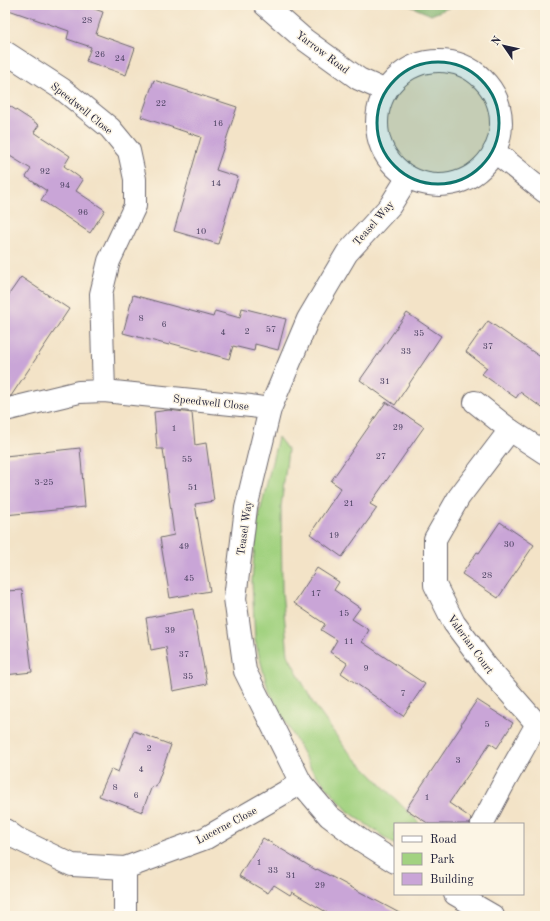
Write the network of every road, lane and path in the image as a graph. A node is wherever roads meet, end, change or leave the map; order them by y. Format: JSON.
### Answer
{"nodes":[{"id":1,"x":265,"y":5,"type":"edge"},
{"id":2,"x":5,"y":52,"type":"edge"},
{"id":3,"x":386,"y":92,"type":"junction"},
{"id":4,"x":494,"y":151,"type":"junction"},
{"id":5,"x":408,"y":177,"type":"junction"},
{"id":6,"x":545,"y":192,"type":"edge"},
{"id":7,"x":104,"y":391,"type":"junction"},
{"id":8,"x":475,"y":402,"type":"dead end"},
{"id":9,"x":270,"y":409,"type":"junction"},
{"id":10,"x":5,"y":410,"type":"edge"},
{"id":11,"x":510,"y":430,"type":"junction"},
{"id":12,"x":545,"y":453,"type":"edge"},
{"id":13,"x":541,"y":724,"type":"edge"},
{"id":14,"x":301,"y":783,"type":"junction"},
{"id":15,"x":483,"y":823,"type":"edge"},
{"id":16,"x":5,"y":830,"type":"edge"},
{"id":17,"x":394,"y":861,"type":"edge"},
{"id":18,"x":125,"y":868,"type":"junction"},
{"id":19,"x":457,"y":895,"type":"edge"},
{"id":20,"x":125,"y":916,"type":"edge"},
{"id":21,"x":493,"y":916,"type":"edge"}],
"edges":[{"from":1,"to":3,"type":"street","name":"Yarrow Road"},
{"from":2,"to":7,"type":"street","name":"Speedwell Close"},
{"from":3,"to":4,"type":"street"},
{"from":3,"to":5,"type":"street"},
{"from":4,"to":5,"type":"street"},
{"from":4,"to":6,"type":"street"},
{"from":5,"to":9,"type":"street","name":"Teasel Way"},
{"from":7,"to":9,"type":"street","name":"Speedwell Close"},
{"from":7,"to":10,"type":"street","name":"Speedwell Close"},
{"from":8,"to":11,"type":"street"},
{"from":9,"to":14,"type":"street","name":"Teasel Way"},
{"from":11,"to":12,"type":"street"},
{"from":11,"to":13,"type":"street","name":"Valerian Court"},
{"from":13,"to":15,"type":"street","name":"Valerian Court"},
{"from":14,"to":17,"type":"street","name":"Teasel Way"},
{"from":14,"to":18,"type":"street","name":"Lucerne Close"},
{"from":16,"to":18,"type":"street","name":"Lucerne Close"},
{"from":18,"to":20,"type":"street"},
{"from":19,"to":21,"type":"street"}]}
